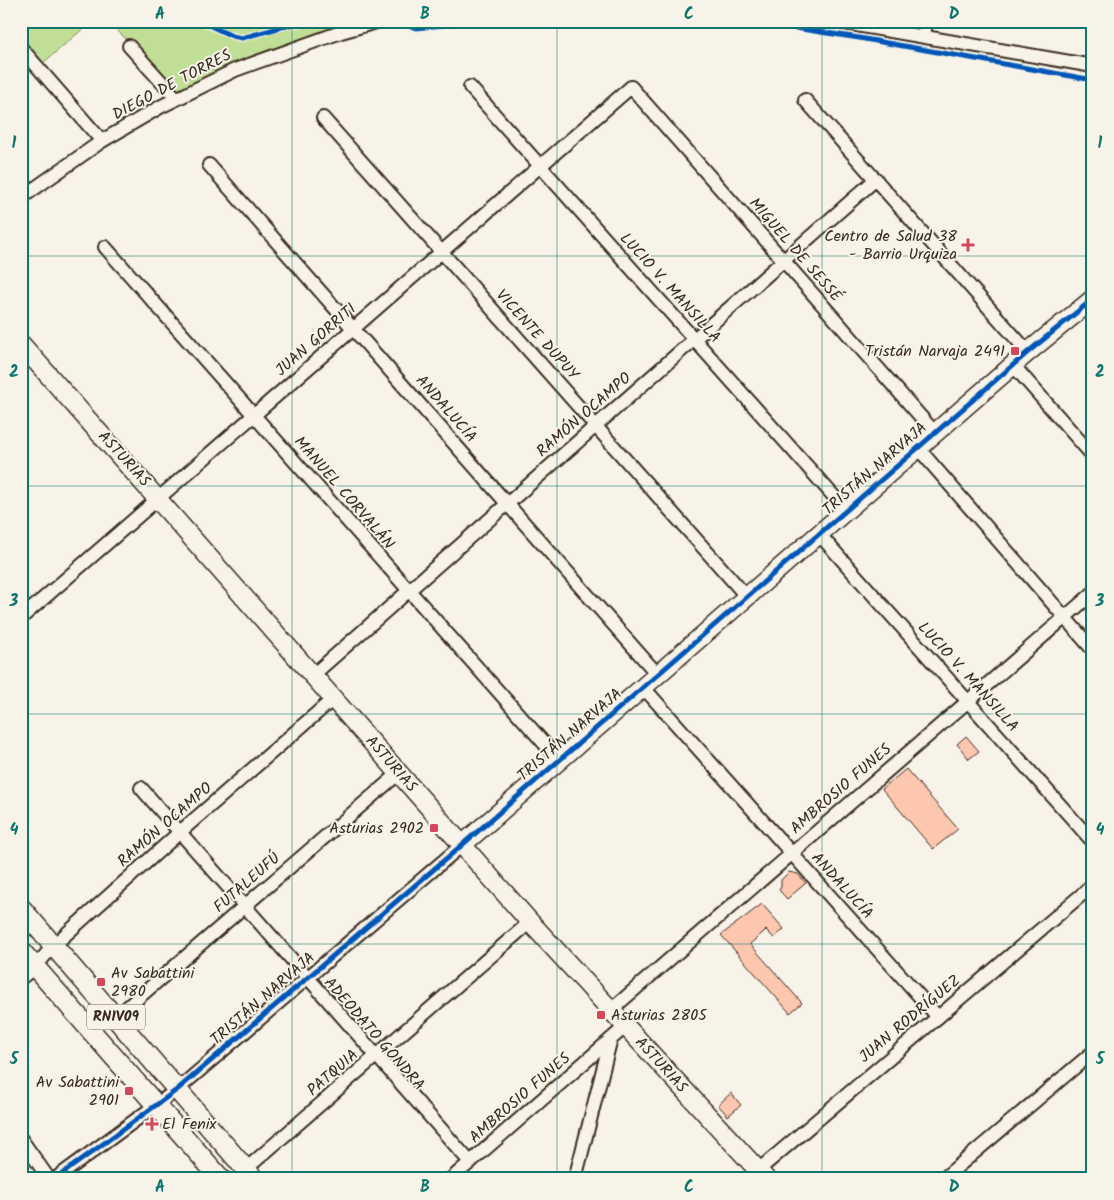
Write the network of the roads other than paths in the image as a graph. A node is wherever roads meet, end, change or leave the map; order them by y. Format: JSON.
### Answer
{"nodes":[{"id":1,"x":380,"y":21,"type":"edge"},
{"id":2,"x":833,"y":21,"type":"edge"},
{"id":3,"x":925,"y":22,"type":"edge"},
{"id":4,"x":925,"y":37,"type":"junction"},
{"id":5,"x":129,"y":46,"type":"dead end"},
{"id":6,"x":21,"y":48,"type":"edge"},
{"id":7,"x":1093,"y":66,"type":"edge"},
{"id":8,"x":470,"y":87,"type":"dead end"},
{"id":9,"x":632,"y":87,"type":"joint"},
{"id":10,"x":176,"y":98,"type":"junction"},
{"id":11,"x":805,"y":100,"type":"dead end"},
{"id":12,"x":323,"y":118,"type":"dead end"},
{"id":13,"x":102,"y":142,"type":"junction"},
{"id":14,"x":209,"y":165,"type":"dead end"},
{"id":15,"x":540,"y":167,"type":"junction"},
{"id":16,"x":876,"y":179,"type":"junction"},
{"id":17,"x":23,"y":192,"type":"edge"},
{"id":18,"x":105,"y":247,"type":"dead end"},
{"id":19,"x":442,"y":252,"type":"junction"},
{"id":20,"x":783,"y":260,"type":"junction"},
{"id":21,"x":1093,"y":299,"type":"edge"},
{"id":22,"x":353,"y":329,"type":"junction"},
{"id":23,"x":694,"y":339,"type":"junction"},
{"id":24,"x":21,"y":344,"type":"edge"},
{"id":25,"x":1028,"y":352,"type":"junction"},
{"id":26,"x":1013,"y":366,"type":"junction"},
{"id":27,"x":255,"y":415,"type":"junction"},
{"id":28,"x":596,"y":426,"type":"junction"},
{"id":29,"x":935,"y":434,"type":"junction"},
{"id":30,"x":918,"y":448,"type":"junction"},
{"id":31,"x":1093,"y":456,"type":"edge"},
{"id":32,"x":159,"y":498,"type":"junction"},
{"id":33,"x":507,"y":504,"type":"junction"},
{"id":34,"x":846,"y":510,"type":"junction"},
{"id":35,"x":819,"y":534,"type":"junction"},
{"id":36,"x":408,"y":591,"type":"junction"},
{"id":37,"x":1093,"y":593,"type":"edge"},
{"id":38,"x":747,"y":596,"type":"junction"},
{"id":39,"x":1065,"y":617,"type":"junction"},
{"id":40,"x":21,"y":618,"type":"edge"},
{"id":41,"x":1093,"y":650,"type":"edge"},
{"id":42,"x":313,"y":675,"type":"junction"},
{"id":43,"x":658,"y":675,"type":"junction"},
{"id":44,"x":643,"y":687,"type":"junction"},
{"id":45,"x":334,"y":699,"type":"junction"},
{"id":46,"x":968,"y":701,"type":"junction"},
{"id":47,"x":559,"y":760,"type":"junction"},
{"id":48,"x":399,"y":773,"type":"junction"},
{"id":49,"x":141,"y":788,"type":"dead end"},
{"id":50,"x":180,"y":832,"type":"junction"},
{"id":51,"x":1093,"y":842,"type":"edge"},
{"id":52,"x":462,"y":845,"type":"junction"},
{"id":53,"x":792,"y":854,"type":"junction"},
{"id":54,"x":1093,"y":885,"type":"edge"},
{"id":55,"x":245,"y":906,"type":"junction"},
{"id":56,"x":21,"y":908,"type":"edge"},
{"id":57,"x":530,"y":922,"type":"junction"},
{"id":58,"x":54,"y":945,"type":"junction"},
{"id":59,"x":21,"y":951,"type":"edge"},
{"id":60,"x":28,"y":973,"type":"edge"},
{"id":61,"x":308,"y":977,"type":"junction"},
{"id":62,"x":611,"y":1010,"type":"junction"},
{"id":63,"x":116,"y":1017,"type":"junction"},
{"id":64,"x":938,"y":1017,"type":"junction"},
{"id":65,"x":626,"y":1026,"type":"junction"},
{"id":66,"x":610,"y":1042,"type":"junction"},
{"id":67,"x":1093,"y":1052,"type":"edge"},
{"id":68,"x":377,"y":1056,"type":"junction"},
{"id":69,"x":178,"y":1089,"type":"junction"},
{"id":70,"x":157,"y":1106,"type":"junction"},
{"id":71,"x":21,"y":1139,"type":"edge"},
{"id":72,"x":470,"y":1162,"type":"junction"},
{"id":73,"x":250,"y":1174,"type":"edge"},
{"id":74,"x":757,"y":1176,"type":"edge"},
{"id":75,"x":49,"y":1179,"type":"edge"},
{"id":76,"x":55,"y":1179,"type":"edge"},
{"id":77,"x":221,"y":1179,"type":"edge"},
{"id":78,"x":451,"y":1179,"type":"edge"},
{"id":79,"x":575,"y":1179,"type":"edge"},
{"id":80,"x":943,"y":1179,"type":"edge"}],
"edges":[{"from":1,"to":10,"type":"street","name":"DIEGO DE TORRES"},
{"from":2,"to":4,"type":"street"},
{"from":3,"to":4,"type":"street"},
{"from":4,"to":7,"type":"street"},
{"from":5,"to":10,"type":"street"},
{"from":6,"to":13,"type":"street"},
{"from":8,"to":15,"type":"street","name":"LUCIO V. MANSILLA"},
{"from":9,"to":15,"type":"street","name":"JUAN GORRITI"},
{"from":9,"to":20,"type":"street","name":"MIGUEL DE SESSÉ"},
{"from":10,"to":13,"type":"street","name":"DIEGO DE TORRES"},
{"from":11,"to":16,"type":"street"},
{"from":12,"to":19,"type":"street","name":"VICENTE DUPUY"},
{"from":13,"to":17,"type":"street","name":"DIEGO DE TORRES"},
{"from":14,"to":22,"type":"street","name":"ANDALUCÍA"},
{"from":15,"to":19,"type":"street","name":"JUAN GORRITI"},
{"from":15,"to":23,"type":"street","name":"LUCIO V. MANSILLA"},
{"from":16,"to":20,"type":"street","name":"RAMÓN OCAMPO"},
{"from":16,"to":25,"type":"street"},
{"from":18,"to":27,"type":"street","name":"MANUEL CORVALÁN"},
{"from":19,"to":22,"type":"street","name":"JUAN GORRITI"},
{"from":19,"to":28,"type":"street","name":"VICENTE DUPUY"},
{"from":20,"to":23,"type":"street","name":"RAMÓN OCAMPO"},
{"from":20,"to":29,"type":"street","name":"MIGUEL DE SESSÉ"},
{"from":21,"to":25,"type":"street","name":"TRISTÁN NARVAJA"},
{"from":22,"to":27,"type":"street","name":"JUAN GORRITI"},
{"from":22,"to":33,"type":"street","name":"ANDALUCÍA"},
{"from":23,"to":28,"type":"street","name":"RAMÓN OCAMPO"},
{"from":23,"to":34,"type":"street","name":"LUCIO V. MANSILLA"},
{"from":24,"to":32,"type":"street","name":"ASTURIAS"},
{"from":25,"to":26,"type":"street","name":"TRISTÁN NARVAJA"},
{"from":26,"to":29,"type":"street","name":"TRISTÁN NARVAJA"},
{"from":26,"to":31,"type":"street"},
{"from":27,"to":32,"type":"street","name":"JUAN GORRITI"},
{"from":27,"to":36,"type":"street","name":"MANUEL CORVALÁN"},
{"from":28,"to":33,"type":"street","name":"RAMÓN OCAMPO"},
{"from":28,"to":38,"type":"street","name":"VICENTE DUPUY"},
{"from":29,"to":30,"type":"street","name":"TRISTÁN NARVAJA"},
{"from":30,"to":34,"type":"street","name":"TRISTÁN NARVAJA"},
{"from":30,"to":39,"type":"street"},
{"from":32,"to":40,"type":"street","name":"JUAN GORRITI"},
{"from":32,"to":42,"type":"street","name":"ASTURIAS"},
{"from":33,"to":36,"type":"street","name":"RAMÓN OCAMPO"},
{"from":33,"to":43,"type":"street","name":"ANDALUCÍA"},
{"from":34,"to":35,"type":"street","name":"TRISTÁN NARVAJA"},
{"from":35,"to":38,"type":"street","name":"TRISTÁN NARVAJA"},
{"from":35,"to":46,"type":"street","name":"LUCIO V. MANSILLA"},
{"from":36,"to":42,"type":"street","name":"RAMÓN OCAMPO"},
{"from":36,"to":47,"type":"street","name":"MANUEL CORVALÁN"},
{"from":37,"to":39,"type":"street","name":"AMBROSIO FUNES"},
{"from":38,"to":43,"type":"street","name":"TRISTÁN NARVAJA"},
{"from":39,"to":41,"type":"street"},
{"from":39,"to":46,"type":"street","name":"AMBROSIO FUNES"},
{"from":42,"to":45,"type":"street","name":"ASTURIAS"},
{"from":43,"to":44,"type":"street","name":"TRISTÁN NARVAJA"},
{"from":44,"to":47,"type":"street","name":"TRISTÁN NARVAJA"},
{"from":44,"to":53,"type":"street","name":"ANDALUCÍA"},
{"from":45,"to":48,"type":"street","name":"ASTURIAS"},
{"from":45,"to":50,"type":"street","name":"RAMÓN OCAMPO"},
{"from":46,"to":51,"type":"street","name":"LUCIO V. MANSILLA"},
{"from":46,"to":53,"type":"street","name":"AMBROSIO FUNES"},
{"from":47,"to":52,"type":"street","name":"TRISTÁN NARVAJA"},
{"from":48,"to":52,"type":"street","name":"ASTURIAS"},
{"from":48,"to":55,"type":"street","name":"FUTALEUFÚ"},
{"from":49,"to":50,"type":"street","name":"ADEODATO GONDRA"},
{"from":50,"to":55,"type":"street","name":"ADEODATO GONDRA"},
{"from":50,"to":58,"type":"street","name":"RAMÓN OCAMPO"},
{"from":52,"to":57,"type":"street","name":"ASTURIAS"},
{"from":52,"to":61,"type":"street","name":"TRISTÁN NARVAJA"},
{"from":53,"to":62,"type":"street","name":"AMBROSIO FUNES"},
{"from":53,"to":64,"type":"street","name":"ANDALUCÍA"},
{"from":54,"to":64,"type":"street","name":"JUAN RODRÍGUEZ"},
{"from":55,"to":61,"type":"street","name":"ADEODATO GONDRA"},
{"from":55,"to":63,"type":"street","name":"FUTALEUFÚ"},
{"from":56,"to":58,"type":"main road","number":"RN1V09"},
{"from":57,"to":62,"type":"street","name":"ASTURIAS"},
{"from":57,"to":68,"type":"street","name":"PATQUIA"},
{"from":58,"to":60,"type":"street","name":"RAMÓN OCAMPO"},
{"from":58,"to":63,"type":"main road","number":"RN1V09"},
{"from":59,"to":60,"type":"main road","number":"RN1V09"},
{"from":60,"to":70,"type":"main road","number":"RN1V09"},
{"from":61,"to":68,"type":"street","name":"ADEODATO GONDRA"},
{"from":61,"to":69,"type":"street","name":"TRISTÁN NARVAJA"},
{"from":62,"to":65,"type":"street","name":"ASTURIAS"},
{"from":63,"to":69,"type":"main road","number":"RN1V09"},
{"from":64,"to":74,"type":"street","name":"JUAN RODRÍGUEZ"},
{"from":65,"to":66,"type":"street","name":"AMBROSIO FUNES"},
{"from":65,"to":74,"type":"street","name":"ASTURIAS"},
{"from":66,"to":72,"type":"street","name":"AMBROSIO FUNES"},
{"from":66,"to":79,"type":"street"},
{"from":67,"to":80,"type":"street"},
{"from":68,"to":72,"type":"street","name":"ADEODATO GONDRA"},
{"from":68,"to":73,"type":"street","name":"PATQUIA"},
{"from":69,"to":70,"type":"street","name":"TRISTÁN NARVAJA"},
{"from":69,"to":73,"type":"main road","number":"RN1V09"},
{"from":70,"to":76,"type":"street","name":"TRISTÁN NARVAJA"},
{"from":70,"to":77,"type":"main road","number":"RN1V09"},
{"from":71,"to":75,"type":"street"},
{"from":72,"to":78,"type":"street","name":"AMBROSIO FUNES"}]}
